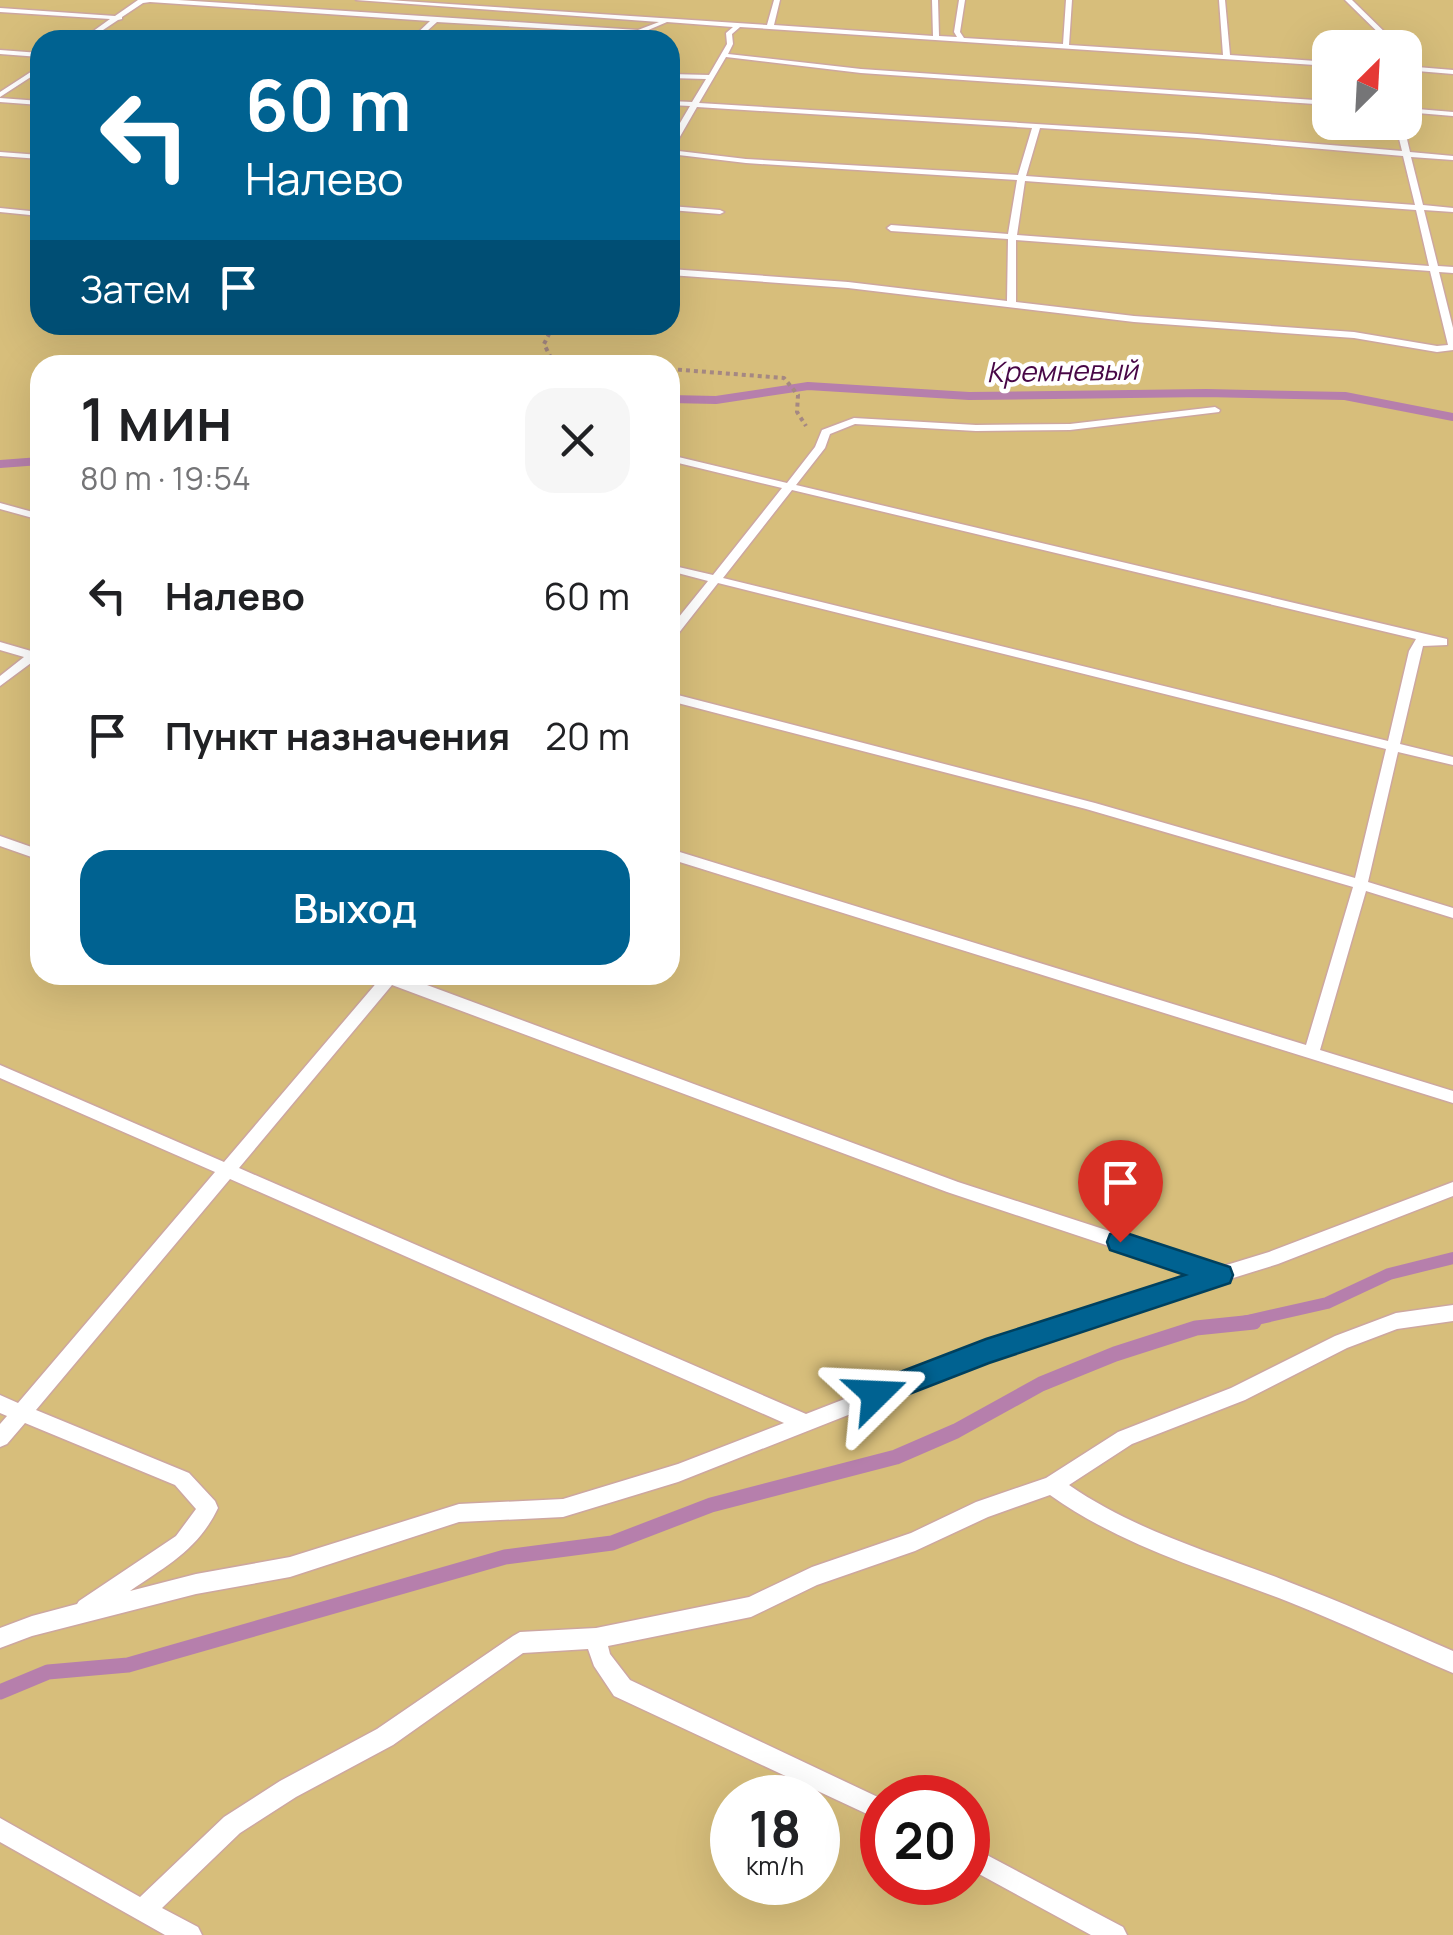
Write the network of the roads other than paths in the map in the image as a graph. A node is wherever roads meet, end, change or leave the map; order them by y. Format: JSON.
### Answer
{"nodes":[{"id":1,"x":149,"y":0,"type":"edge"},
{"id":2,"x":359,"y":0,"type":"edge"},
{"id":3,"x":623,"y":0,"type":"edge"},
{"id":4,"x":777,"y":0,"type":"edge"},
{"id":5,"x":935,"y":0,"type":"edge"},
{"id":6,"x":962,"y":0,"type":"edge"},
{"id":7,"x":1069,"y":0,"type":"edge"},
{"id":8,"x":1222,"y":0,"type":"edge"},
{"id":9,"x":1348,"y":0,"type":"edge"},
{"id":10,"x":468,"y":4,"type":"edge"},
{"id":11,"x":0,"y":10,"type":"edge"},
{"id":12,"x":613,"y":16,"type":"junction"},
{"id":13,"x":120,"y":18,"type":"junction"},
{"id":14,"x":435,"y":20,"type":"junction"},
{"id":15,"x":668,"y":20,"type":"junction"},
{"id":16,"x":740,"y":25,"type":"junction"},
{"id":17,"x":770,"y":27,"type":"junction"},
{"id":18,"x":101,"y":30,"type":"edge"},
{"id":19,"x":424,"y":30,"type":"edge"},
{"id":20,"x":605,"y":30,"type":"edge"},
{"id":21,"x":644,"y":30,"type":"edge"},
{"id":22,"x":1379,"y":30,"type":"edge"},
{"id":23,"x":936,"y":38,"type":"junction"},
{"id":24,"x":961,"y":40,"type":"junction"},
{"id":25,"x":1066,"y":46,"type":"junction"},
{"id":26,"x":0,"y":52,"type":"edge"},
{"id":27,"x":30,"y":54,"type":"edge"},
{"id":28,"x":724,"y":56,"type":"junction"},
{"id":29,"x":1227,"y":57,"type":"junction"},
{"id":30,"x":1312,"y":63,"type":"edge"},
{"id":31,"x":1422,"y":70,"type":"edge"},
{"id":32,"x":1453,"y":72,"type":"edge"},
{"id":33,"x":30,"y":76,"type":"edge"},
{"id":34,"x":680,"y":76,"type":"edge"},
{"id":35,"x":711,"y":77,"type":"junction"},
{"id":36,"x":0,"y":98,"type":"edge"},
{"id":37,"x":30,"y":102,"type":"edge"},
{"id":38,"x":1312,"y":102,"type":"edge"},
{"id":39,"x":680,"y":103,"type":"edge"},
{"id":40,"x":696,"y":104,"type":"junction"},
{"id":41,"x":1422,"y":111,"type":"edge"},
{"id":42,"x":1453,"y":114,"type":"edge"},
{"id":43,"x":1036,"y":128,"type":"junction"},
{"id":44,"x":680,"y":132,"type":"edge"},
{"id":45,"x":1402,"y":140,"type":"edge"},
{"id":46,"x":680,"y":151,"type":"edge"},
{"id":47,"x":0,"y":154,"type":"edge"},
{"id":48,"x":1404,"y":155,"type":"junction"},
{"id":49,"x":30,"y":157,"type":"edge"},
{"id":50,"x":1453,"y":158,"type":"edge"},
{"id":51,"x":1019,"y":177,"type":"junction"},
{"id":52,"x":1422,"y":207,"type":"junction"},
{"id":53,"x":680,"y":209,"type":"edge"},
{"id":54,"x":0,"y":210,"type":"edge"},
{"id":55,"x":1453,"y":210,"type":"edge"},
{"id":56,"x":720,"y":212,"type":"dead end"},
{"id":57,"x":30,"y":213,"type":"edge"},
{"id":58,"x":891,"y":228,"type":"dead end"},
{"id":59,"x":1009,"y":239,"type":"junction"},
{"id":60,"x":1435,"y":269,"type":"junction"},
{"id":61,"x":1453,"y":270,"type":"edge"},
{"id":62,"x":680,"y":273,"type":"edge"},
{"id":63,"x":1012,"y":304,"type":"junction"},
{"id":64,"x":1215,"y":410,"type":"dead end"},
{"id":65,"x":680,"y":460,"type":"edge"},
{"id":66,"x":788,"y":486,"type":"junction"},
{"id":67,"x":0,"y":506,"type":"edge"},
{"id":68,"x":30,"y":514,"type":"edge"},
{"id":69,"x":680,"y":571,"type":"edge"},
{"id":70,"x":714,"y":580,"type":"junction"},
{"id":71,"x":680,"y":623,"type":"edge"},
{"id":72,"x":1448,"y":643,"type":"edge"},
{"id":73,"x":0,"y":646,"type":"edge"},
{"id":74,"x":30,"y":653,"type":"edge"},
{"id":75,"x":30,"y":661,"type":"edge"},
{"id":76,"x":0,"y":682,"type":"edge"},
{"id":77,"x":680,"y":700,"type":"edge"},
{"id":78,"x":1394,"y":746,"type":"junction"},
{"id":79,"x":1453,"y":761,"type":"edge"},
{"id":80,"x":0,"y":841,"type":"edge"},
{"id":81,"x":30,"y":852,"type":"edge"},
{"id":82,"x":680,"y":857,"type":"edge"},
{"id":83,"x":1361,"y":884,"type":"junction"},
{"id":84,"x":1453,"y":913,"type":"edge"},
{"id":85,"x":381,"y":985,"type":"edge"},
{"id":86,"x":412,"y":985,"type":"edge"},
{"id":87,"x":1312,"y":1054,"type":"junction"},
{"id":88,"x":0,"y":1071,"type":"edge"},
{"id":89,"x":1453,"y":1098,"type":"edge"},
{"id":90,"x":230,"y":1170,"type":"junction"},
{"id":91,"x":1453,"y":1189,"type":"edge"},
{"id":92,"x":1220,"y":1275,"type":"junction"},
{"id":93,"x":1450,"y":1320,"type":"edge"},
{"id":94,"x":0,"y":1404,"type":"edge"},
{"id":95,"x":21,"y":1415,"type":"junction"},
{"id":96,"x":802,"y":1422,"type":"junction"},
{"id":97,"x":0,"y":1438,"type":"edge"},
{"id":98,"x":1052,"y":1485,"type":"junction"},
{"id":99,"x":76,"y":1614,"type":"junction"},
{"id":100,"x":0,"y":1638,"type":"edge"},
{"id":101,"x":596,"y":1638,"type":"junction"},
{"id":102,"x":1453,"y":1662,"type":"edge"},
{"id":103,"x":860,"y":1800,"type":"edge"},
{"id":104,"x":0,"y":1829,"type":"edge"},
{"id":105,"x":990,"y":1868,"type":"edge"},
{"id":106,"x":142,"y":1910,"type":"junction"},
{"id":107,"x":190,"y":1935,"type":"edge"},
{"id":108,"x":1116,"y":1935,"type":"edge"}],
"edges":[{"from":1,"to":13,"type":"lane"},
{"from":1,"to":14,"type":"lane"},
{"from":2,"to":10,"type":"lane"},
{"from":3,"to":12,"type":"lane"},
{"from":4,"to":17,"type":"lane"},
{"from":5,"to":23,"type":"lane"},
{"from":6,"to":24,"type":"lane"},
{"from":7,"to":25,"type":"lane"},
{"from":8,"to":29,"type":"lane"},
{"from":9,"to":22,"type":"lane"},
{"from":10,"to":12,"type":"lane"},
{"from":11,"to":13,"type":"lane"},
{"from":12,"to":15,"type":"lane"},
{"from":13,"to":18,"type":"lane"},
{"from":14,"to":19,"type":"lane"},
{"from":14,"to":20,"type":"lane"},
{"from":15,"to":16,"type":"lane"},
{"from":15,"to":21,"type":"lane"},
{"from":16,"to":17,"type":"lane"},
{"from":16,"to":28,"type":"lane"},
{"from":17,"to":23,"type":"lane"},
{"from":23,"to":24,"type":"lane"},
{"from":24,"to":25,"type":"lane"},
{"from":25,"to":29,"type":"lane"},
{"from":26,"to":27,"type":"lane"},
{"from":28,"to":35,"type":"lane"},
{"from":28,"to":38,"type":"lane"},
{"from":29,"to":30,"type":"lane"},
{"from":31,"to":32,"type":"lane"},
{"from":33,"to":36,"type":"lane"},
{"from":34,"to":35,"type":"lane"},
{"from":35,"to":40,"type":"lane"},
{"from":36,"to":37,"type":"lane"},
{"from":39,"to":40,"type":"lane"},
{"from":40,"to":43,"type":"lane"},
{"from":40,"to":44,"type":"lane"},
{"from":41,"to":42,"type":"lane"},
{"from":43,"to":48,"type":"lane"},
{"from":43,"to":51,"type":"lane"},
{"from":45,"to":48,"type":"lane"},
{"from":46,"to":51,"type":"lane"},
{"from":47,"to":49,"type":"lane"},
{"from":48,"to":50,"type":"lane"},
{"from":48,"to":52,"type":"lane"},
{"from":51,"to":52,"type":"lane"},
{"from":51,"to":59,"type":"lane"},
{"from":52,"to":55,"type":"lane"},
{"from":52,"to":60,"type":"lane"},
{"from":53,"to":56,"type":"lane"},
{"from":54,"to":57,"type":"lane"},
{"from":58,"to":59,"type":"lane"},
{"from":59,"to":60,"type":"lane"},
{"from":59,"to":63,"type":"lane"},
{"from":60,"to":61,"type":"lane"},
{"from":60,"to":63,"type":"lane"},
{"from":62,"to":63,"type":"lane"},
{"from":64,"to":66,"type":"lane"},
{"from":65,"to":66,"type":"lane"},
{"from":66,"to":70,"type":"lane"},
{"from":66,"to":72,"type":"lane"},
{"from":67,"to":68,"type":"lane"},
{"from":69,"to":70,"type":"lane"},
{"from":70,"to":71,"type":"lane"},
{"from":70,"to":78,"type":"lane"},
{"from":72,"to":78,"type":"lane"},
{"from":73,"to":74,"type":"lane"},
{"from":75,"to":76,"type":"lane"},
{"from":77,"to":83,"type":"lane"},
{"from":78,"to":79,"type":"lane"},
{"from":78,"to":83,"type":"lane"},
{"from":80,"to":81,"type":"lane"},
{"from":82,"to":87,"type":"lane"},
{"from":83,"to":84,"type":"lane"},
{"from":83,"to":87,"type":"lane"},
{"from":85,"to":90,"type":"lane"},
{"from":86,"to":92,"type":"lane"},
{"from":87,"to":89,"type":"lane"},
{"from":88,"to":90,"type":"lane"},
{"from":90,"to":95,"type":"lane"},
{"from":90,"to":96,"type":"lane"},
{"from":91,"to":92,"type":"lane"},
{"from":92,"to":96,"type":"lane"},
{"from":93,"to":98,"type":"lane"},
{"from":94,"to":95,"type":"lane"},
{"from":95,"to":97,"type":"lane"},
{"from":95,"to":99,"type":"lane"},
{"from":96,"to":99,"type":"lane"},
{"from":98,"to":101,"type":"lane"},
{"from":98,"to":102,"type":"lane"},
{"from":99,"to":100,"type":"lane"},
{"from":101,"to":103,"type":"lane"},
{"from":101,"to":106,"type":"lane"},
{"from":104,"to":106,"type":"lane"},
{"from":105,"to":108,"type":"lane"},
{"from":106,"to":107,"type":"lane"}]}
